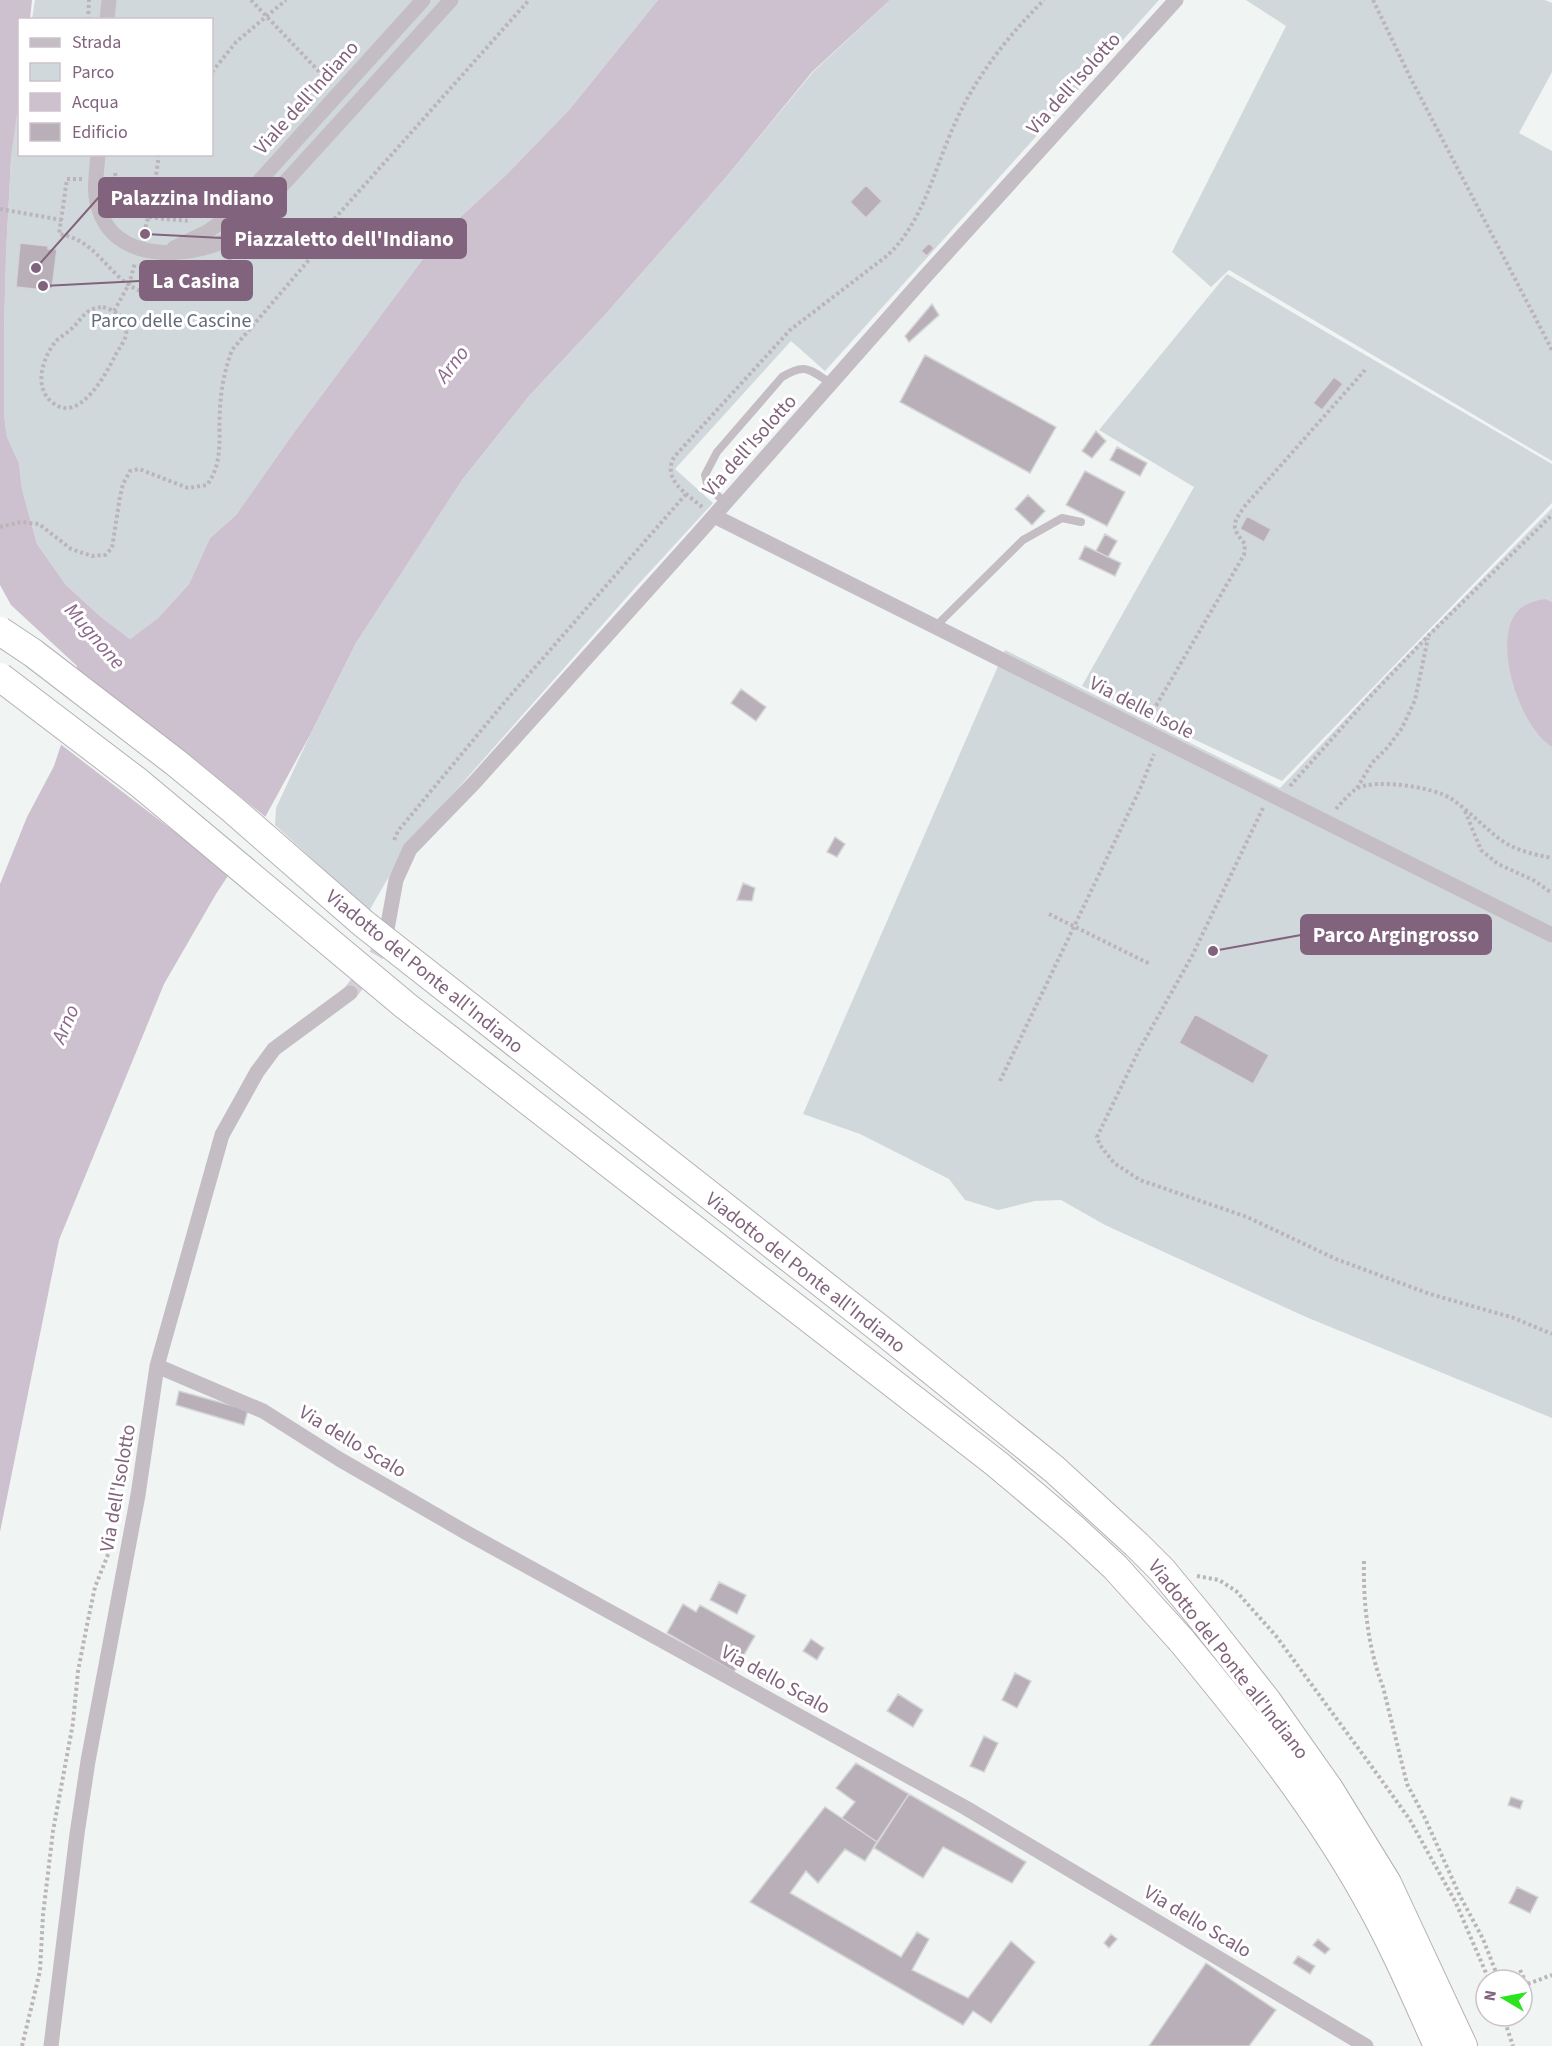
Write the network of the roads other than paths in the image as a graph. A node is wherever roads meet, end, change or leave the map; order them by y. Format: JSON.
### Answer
{"nodes":[{"id":1,"x":109,"y":0,"type":"edge"},
{"id":2,"x":423,"y":0,"type":"edge"},
{"id":3,"x":451,"y":0,"type":"edge"},
{"id":4,"x":1176,"y":0,"type":"edge"},
{"id":5,"x":107,"y":18,"type":"edge"},
{"id":6,"x":98,"y":156,"type":"edge"},
{"id":7,"x":195,"y":246,"type":"junction"},
{"id":8,"x":831,"y":383,"type":"junction"},
{"id":9,"x":726,"y":503,"type":"junction"},
{"id":10,"x":714,"y":516,"type":"junction"},
{"id":11,"x":1081,"y":522,"type":"dead end"},
{"id":12,"x":936,"y":626,"type":"junction"},
{"id":13,"x":0,"y":631,"type":"edge"},
{"id":14,"x":0,"y":678,"type":"edge"},
{"id":15,"x":386,"y":935,"type":"tunnel mouth"},
{"id":16,"x":1552,"y":935,"type":"edge"},
{"id":17,"x":350,"y":993,"type":"tunnel mouth"},
{"id":18,"x":157,"y":1366,"type":"junction"},
{"id":19,"x":52,"y":2043,"type":"edge"},
{"id":20,"x":1366,"y":2046,"type":"edge"},
{"id":21,"x":1438,"y":2046,"type":"edge"},
{"id":22,"x":1464,"y":2046,"type":"edge"}],
"edges":[{"from":1,"to":5,"type":"street"},
{"from":2,"to":7,"type":"street","name":"Viale dell'Indiano"},
{"from":3,"to":7,"type":"street"},
{"from":4,"to":8,"type":"street","name":"Via dell'Isolotto"},
{"from":6,"to":7,"type":"street"},
{"from":8,"to":9,"type":"street","name":"Via dell'Isolotto"},
{"from":8,"to":9,"type":"lane"},
{"from":9,"to":10,"type":"street","name":"Via dell'Isolotto"},
{"from":10,"to":12,"type":"street","name":"Via delle Isole"},
{"from":10,"to":15,"type":"street","name":"Via dell'Isolotto"},
{"from":11,"to":12,"type":"lane"},
{"from":12,"to":16,"type":"street","name":"Via delle Isole"},
{"from":13,"to":22,"type":"highway","name":"Viadotto del Ponte all'Indiano","bridge":true},
{"from":14,"to":21,"type":"highway","name":"Viadotto del Ponte all'Indiano","bridge":true},
{"from":17,"to":18,"type":"street","name":"Via dell'Isolotto"},
{"from":18,"to":19,"type":"street","name":"Via dell'Isolotto"},
{"from":18,"to":20,"type":"street","name":"Via dello Scalo"}]}
